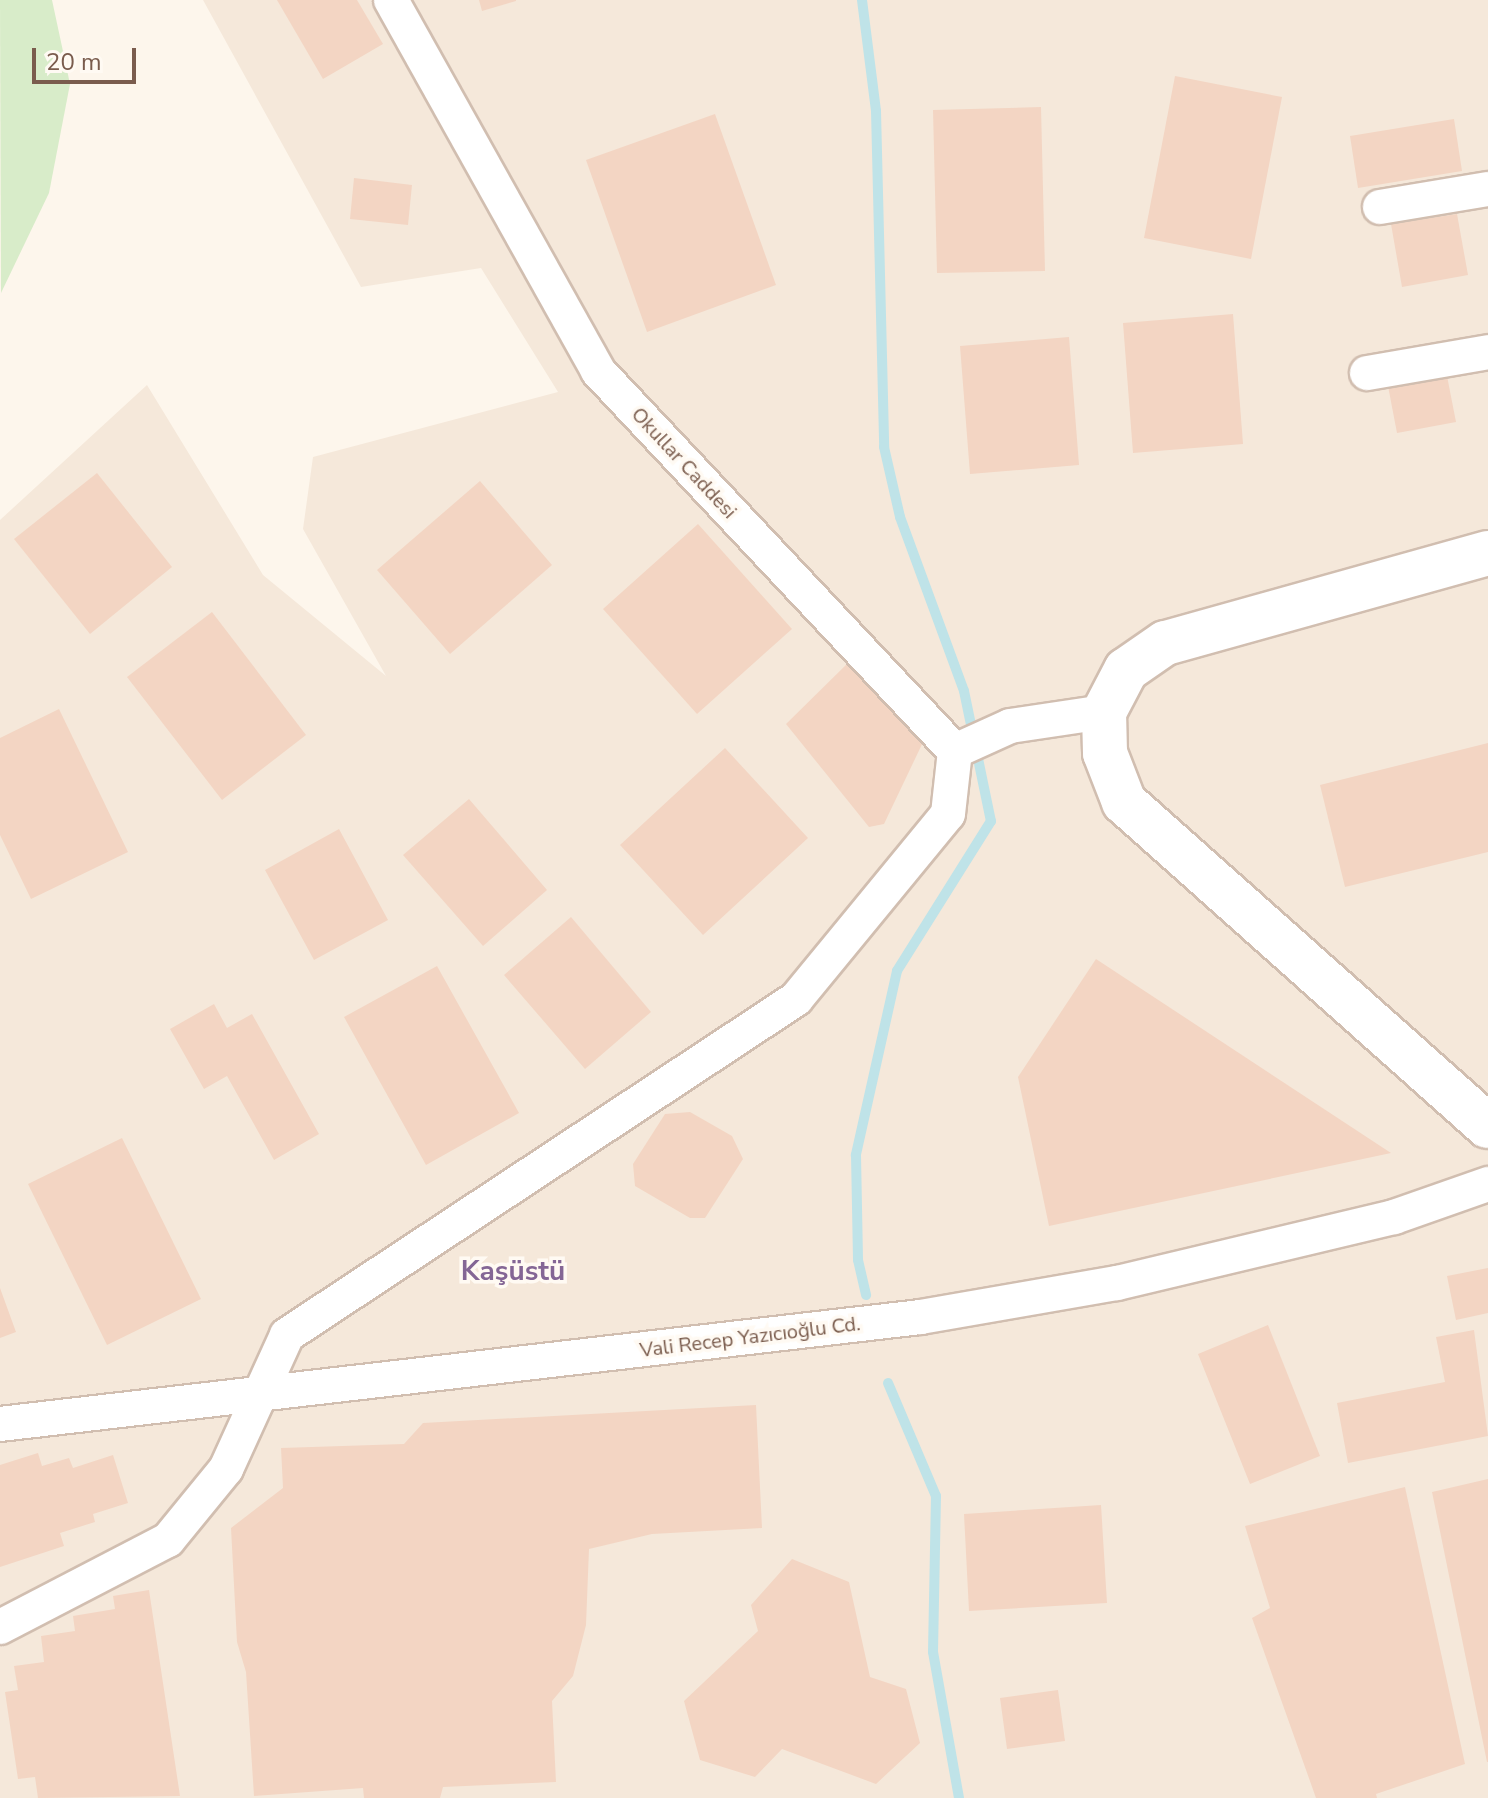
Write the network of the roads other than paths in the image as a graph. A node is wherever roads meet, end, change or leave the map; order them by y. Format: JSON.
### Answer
{"nodes":[{"id":1,"x":391,"y":0,"type":"edge"},
{"id":2,"x":1488,"y":189,"type":"edge"},
{"id":3,"x":1380,"y":207,"type":"dead end"},
{"id":4,"x":1488,"y":352,"type":"edge"},
{"id":5,"x":1367,"y":373,"type":"dead end"},
{"id":6,"x":1488,"y":553,"type":"edge"},
{"id":7,"x":1104,"y":712,"type":"junction"},
{"id":8,"x":955,"y":751,"type":"junction"},
{"id":9,"x":1488,"y":1126,"type":"edge"},
{"id":10,"x":1488,"y":1184,"type":"edge"},
{"id":11,"x":262,"y":1393,"type":"junction"},
{"id":12,"x":0,"y":1424,"type":"edge"},
{"id":13,"x":0,"y":1627,"type":"edge"}],
"edges":[{"from":1,"to":8,"type":"street","name":"Okullar Caddesi"},
{"from":2,"to":3,"type":"street"},
{"from":4,"to":5,"type":"street"},
{"from":6,"to":7,"type":"street"},
{"from":7,"to":8,"type":"street"},
{"from":7,"to":9,"type":"street"},
{"from":8,"to":11,"type":"street"},
{"from":10,"to":11,"type":"street","name":"Vali Recep Yazıcıoğlu Cd."},
{"from":11,"to":12,"type":"street","name":"Vali Recep Yazıcıoğlu Cd."},
{"from":11,"to":13,"type":"street"}]}
